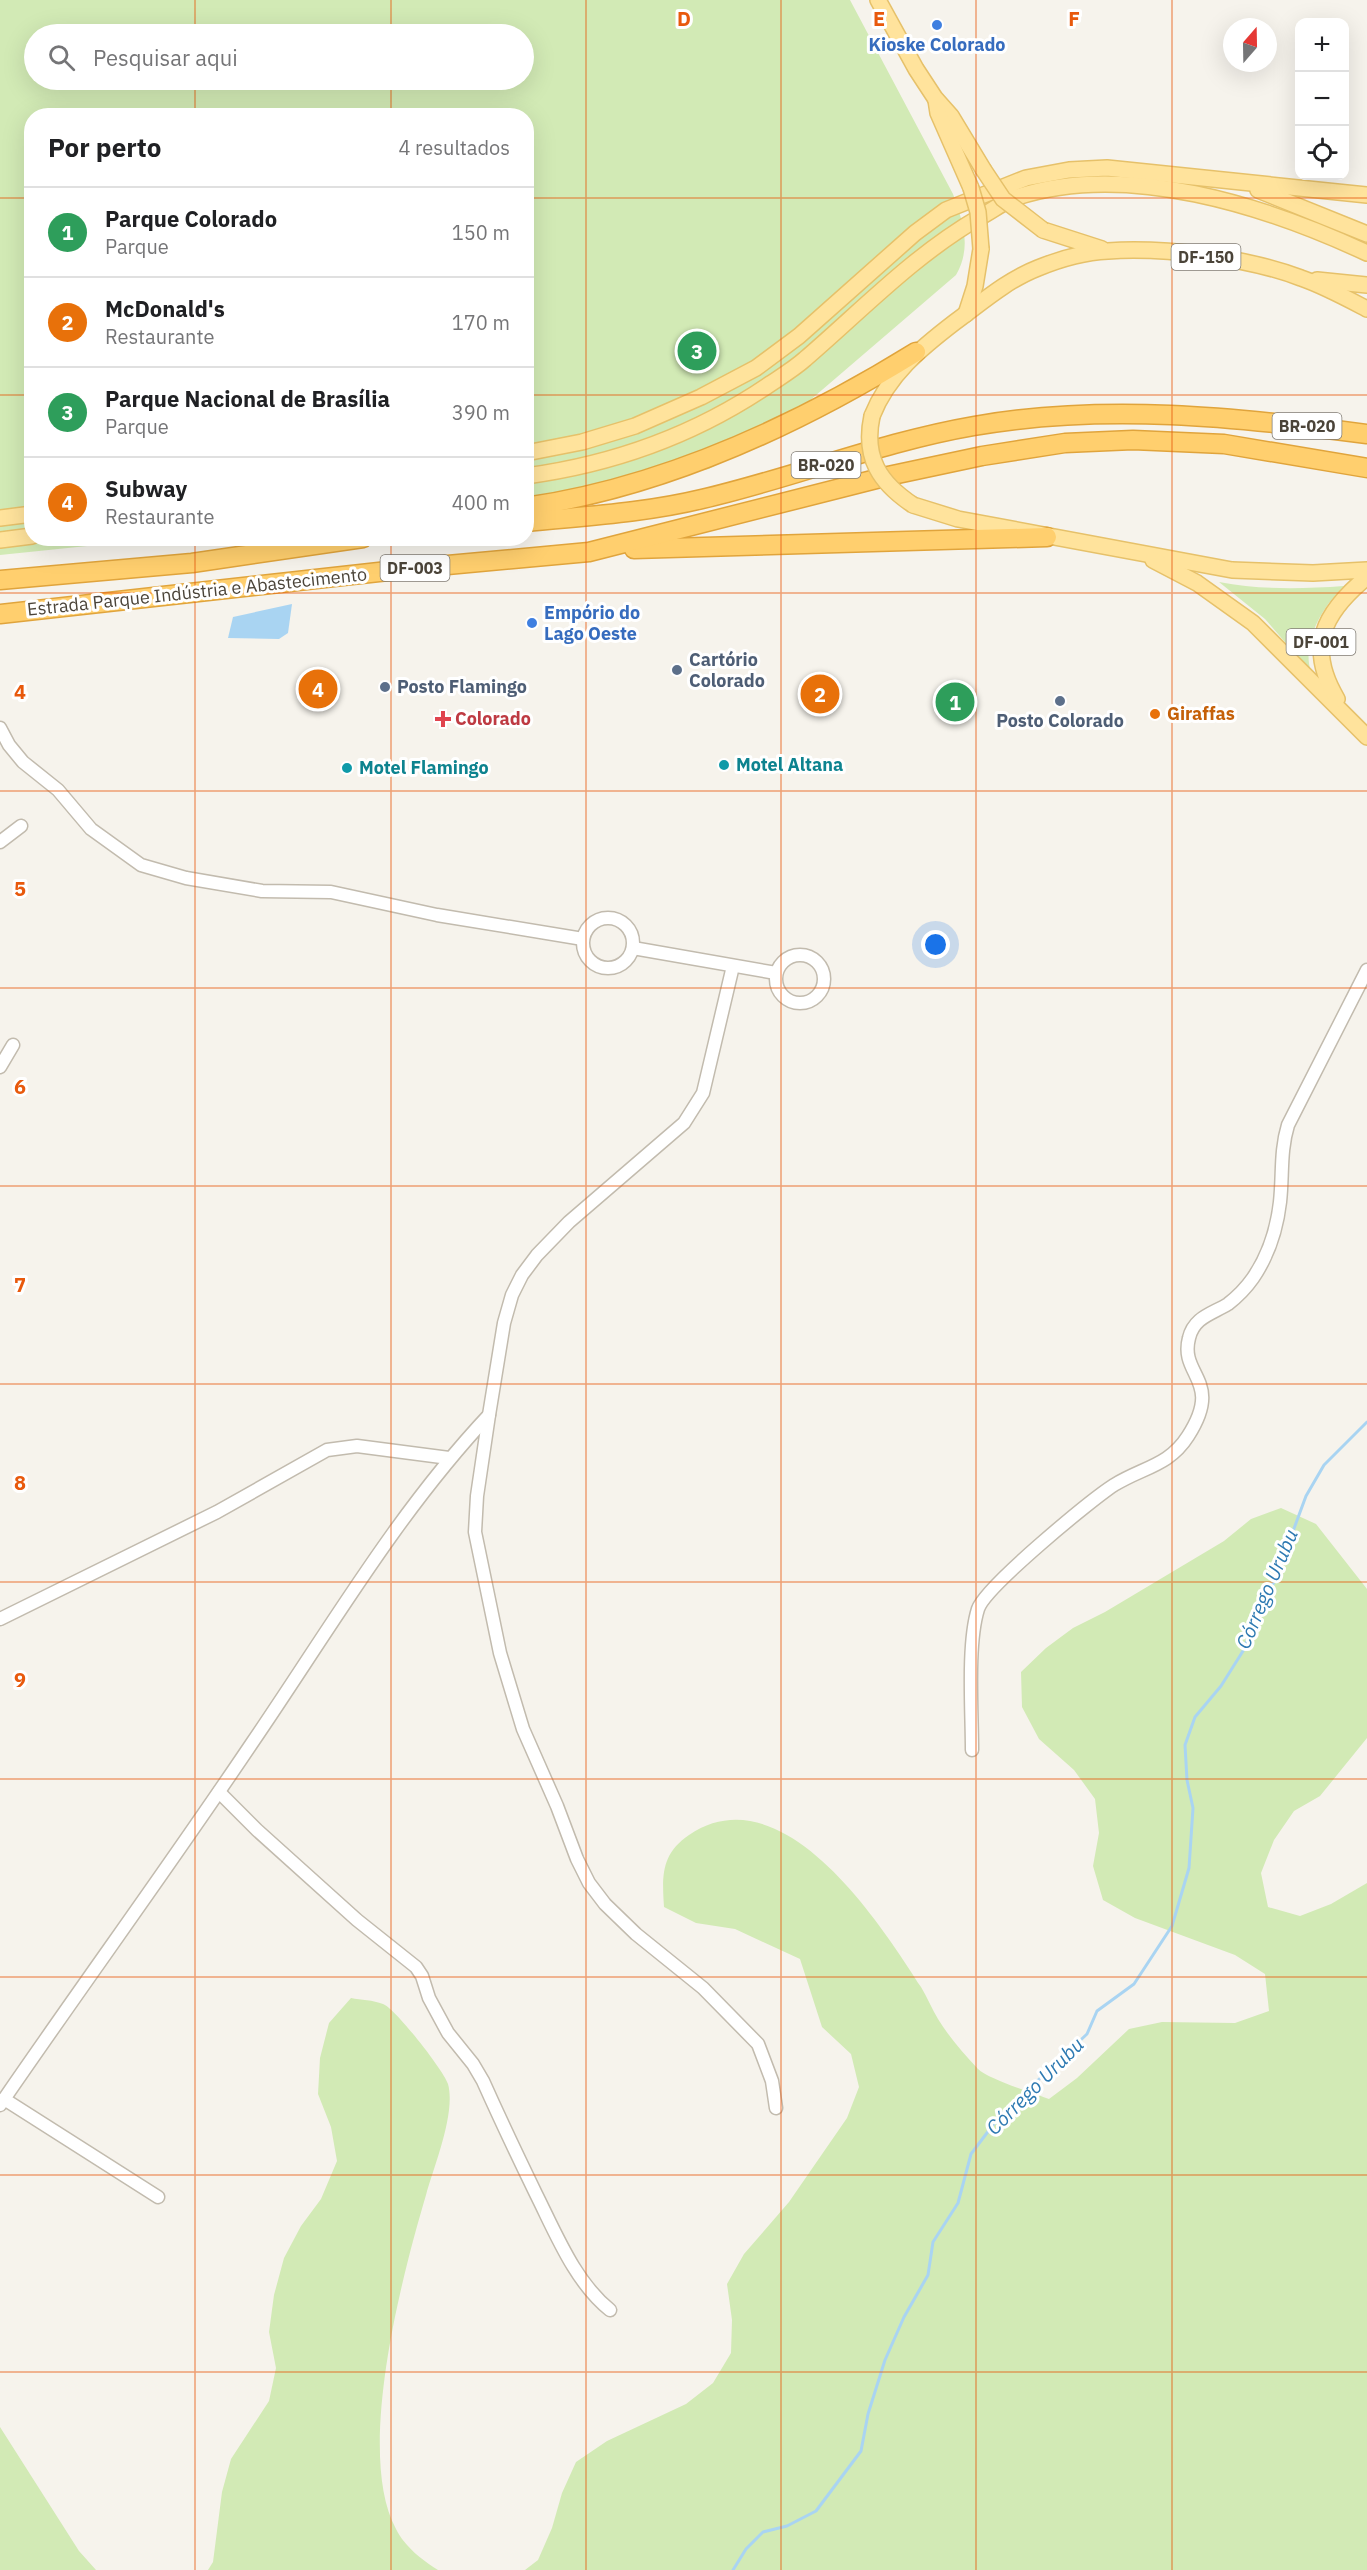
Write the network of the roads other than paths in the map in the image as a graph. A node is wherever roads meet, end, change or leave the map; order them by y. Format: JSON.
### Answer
{"nodes":[{"id":1,"x":878,"y":0,"type":"edge"},
{"id":2,"x":935,"y":98,"type":"junction"},
{"id":3,"x":1240,"y":183,"type":"junction"},
{"id":4,"x":1367,"y":195,"type":"edge"},
{"id":5,"x":1367,"y":234,"type":"edge"},
{"id":6,"x":1108,"y":251,"type":"junction"},
{"id":7,"x":1367,"y":253,"type":"edge"},
{"id":8,"x":1180,"y":254,"type":"junction"},
{"id":9,"x":1302,"y":278,"type":"junction"},
{"id":10,"x":1367,"y":285,"type":"edge"},
{"id":11,"x":1367,"y":309,"type":"edge"},
{"id":12,"x":966,"y":314,"type":"junction"},
{"id":13,"x":916,"y":352,"type":"junction"},
{"id":14,"x":876,"y":415,"type":"junction"},
{"id":15,"x":1367,"y":434,"type":"edge"},
{"id":16,"x":534,"y":451,"type":"edge"},
{"id":17,"x":1367,"y":468,"type":"edge"},
{"id":18,"x":534,"y":474,"type":"edge"},
{"id":19,"x":534,"y":505,"type":"edge"},
{"id":20,"x":24,"y":515,"type":"edge"},
{"id":21,"x":0,"y":518,"type":"edge"},
{"id":22,"x":534,"y":521,"type":"edge"},
{"id":23,"x":24,"y":537,"type":"edge"},
{"id":24,"x":1047,"y":537,"type":"junction"},
{"id":25,"x":0,"y":540,"type":"edge"},
{"id":26,"x":308,"y":546,"type":"edge"},
{"id":27,"x":608,"y":549,"type":"junction"},
{"id":28,"x":1140,"y":553,"type":"junction"},
{"id":29,"x":1367,"y":570,"type":"edge"},
{"id":30,"x":1367,"y":577,"type":"edge"},
{"id":31,"x":0,"y":580,"type":"edge"},
{"id":32,"x":0,"y":614,"type":"edge"},
{"id":33,"x":1348,"y":717,"type":"junction"},
{"id":34,"x":0,"y":728,"type":"edge"},
{"id":35,"x":1367,"y":737,"type":"edge"},
{"id":36,"x":21,"y":826,"type":"dead end"},
{"id":37,"x":0,"y":842,"type":"edge"},
{"id":38,"x":583,"y":939,"type":"junction"},
{"id":39,"x":633,"y":948,"type":"junction"},
{"id":40,"x":733,"y":966,"type":"junction"},
{"id":41,"x":1367,"y":970,"type":"edge"},
{"id":42,"x":776,"y":973,"type":"junction"},
{"id":43,"x":13,"y":1045,"type":"dead end"},
{"id":44,"x":0,"y":1067,"type":"edge"},
{"id":45,"x":489,"y":1415,"type":"junction"},
{"id":46,"x":449,"y":1458,"type":"junction"},
{"id":47,"x":0,"y":1619,"type":"edge"},
{"id":48,"x":972,"y":1749,"type":"dead end"},
{"id":49,"x":219,"y":1792,"type":"junction"},
{"id":50,"x":2,"y":2102,"type":"edge"},
{"id":51,"x":776,"y":2108,"type":"dead end"},
{"id":52,"x":158,"y":2197,"type":"dead end"},
{"id":53,"x":610,"y":2310,"type":"dead end"}],
"edges":[{"from":1,"to":2,"type":"main road"},
{"from":2,"to":6,"type":"main road","bridge":true},
{"from":2,"to":12,"type":"main road","bridge":true},
{"from":3,"to":4,"type":"main road"},
{"from":3,"to":5,"type":"main road"},
{"from":3,"to":16,"type":"main road"},
{"from":6,"to":8,"type":"main road","number":"DF-150"},
{"from":6,"to":12,"type":"main road","number":"DF-150"},
{"from":7,"to":18,"type":"main road"},
{"from":8,"to":9,"type":"main road","number":"DF-150"},
{"from":8,"to":14,"type":"main road"},
{"from":9,"to":10,"type":"main road","number":"DF-150"},
{"from":9,"to":11,"type":"main road","number":"DF-150"},
{"from":12,"to":13,"type":"main road","number":"DF-150"},
{"from":13,"to":14,"type":"main road","number":"DF-150"},
{"from":13,"to":19,"type":"highway"},
{"from":14,"to":24,"type":"main road","number":"DF-150","bridge":true},
{"from":15,"to":22,"type":"highway","number":"BR-020"},
{"from":17,"to":27,"type":"highway","number":"BR-020"},
{"from":20,"to":21,"type":"main road"},
{"from":23,"to":25,"type":"main road"},
{"from":24,"to":27,"type":"highway"},
{"from":24,"to":28,"type":"main road","number":"DF-150"},
{"from":26,"to":31,"type":"highway","name":"Estrada Parque Indústria e Abastecimento","number":"DF-003"},
{"from":27,"to":32,"type":"highway","name":"Estrada Parque Indústria e Abastecimento","number":"DF-003"},
{"from":28,"to":29,"type":"main road","number":"DF-150"},
{"from":28,"to":33,"type":"main road","number":"DF-001"},
{"from":30,"to":33,"type":"main road","number":"DF-001"},
{"from":33,"to":35,"type":"main road","number":"DF-001"},
{"from":34,"to":38,"type":"street"},
{"from":36,"to":37,"type":"street"},
{"from":38,"to":39,"type":"street"},
{"from":38,"to":39,"type":"street"},
{"from":39,"to":40,"type":"street"},
{"from":40,"to":42,"type":"street"},
{"from":40,"to":45,"type":"street"},
{"from":41,"to":48,"type":"street"},
{"from":42,"to":42,"type":"street"},
{"from":43,"to":44,"type":"street"},
{"from":45,"to":46,"type":"street"},
{"from":45,"to":51,"type":"street"},
{"from":46,"to":47,"type":"street"},
{"from":46,"to":49,"type":"street"},
{"from":49,"to":50,"type":"street"},
{"from":49,"to":53,"type":"street"},
{"from":50,"to":52,"type":"street"}]}
